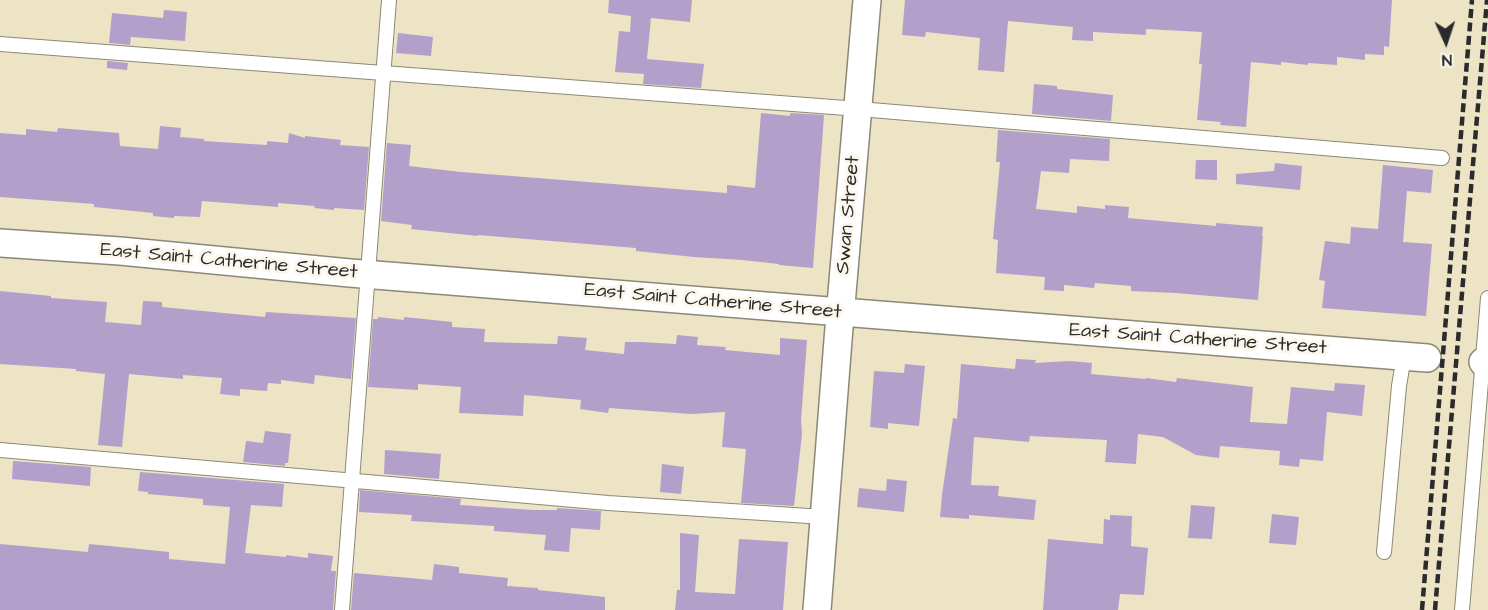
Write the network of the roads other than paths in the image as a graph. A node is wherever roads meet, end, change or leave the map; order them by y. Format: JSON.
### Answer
{"nodes":[{"id":1,"x":389,"y":0,"type":"edge"},
{"id":2,"x":867,"y":0,"type":"edge"},
{"id":3,"x":0,"y":44,"type":"edge"},
{"id":4,"x":384,"y":73,"type":"junction"},
{"id":5,"x":859,"y":109,"type":"junction"},
{"id":6,"x":1442,"y":158,"type":"dead end"},
{"id":7,"x":0,"y":243,"type":"edge"},
{"id":8,"x":368,"y":274,"type":"junction"},
{"id":9,"x":1488,"y":298,"type":"edge"},
{"id":10,"x":840,"y":312,"type":"junction"},
{"id":11,"x":1416,"y":357,"type":"joint"},
{"id":12,"x":1485,"y":363,"type":"edge"},
{"id":13,"x":0,"y":450,"type":"edge"},
{"id":14,"x":351,"y":480,"type":"junction"},
{"id":15,"x":825,"y":517,"type":"junction"},
{"id":16,"x":1384,"y":552,"type":"dead end"},
{"id":17,"x":342,"y":610,"type":"edge"},
{"id":18,"x":817,"y":610,"type":"edge"},
{"id":19,"x":1462,"y":610,"type":"edge"}],
"edges":[{"from":1,"to":4,"type":"lane"},
{"from":2,"to":5,"type":"street","name":"Swan Street"},
{"from":3,"to":4,"type":"lane"},
{"from":4,"to":5,"type":"lane"},
{"from":4,"to":8,"type":"lane"},
{"from":5,"to":6,"type":"lane"},
{"from":5,"to":10,"type":"street","name":"Swan Street"},
{"from":7,"to":8,"type":"street","name":"East Saint Catherine Street"},
{"from":8,"to":10,"type":"street","name":"East Saint Catherine Street"},
{"from":8,"to":14,"type":"lane"},
{"from":9,"to":12,"type":"lane"},
{"from":10,"to":11,"type":"street","name":"East Saint Catherine Street"},
{"from":10,"to":15,"type":"street","name":"Swan Street"},
{"from":11,"to":16,"type":"lane"},
{"from":12,"to":19,"type":"lane"},
{"from":13,"to":14,"type":"lane"},
{"from":14,"to":15,"type":"lane"},
{"from":14,"to":17,"type":"lane"},
{"from":15,"to":18,"type":"street","name":"Swan Street"}]}
